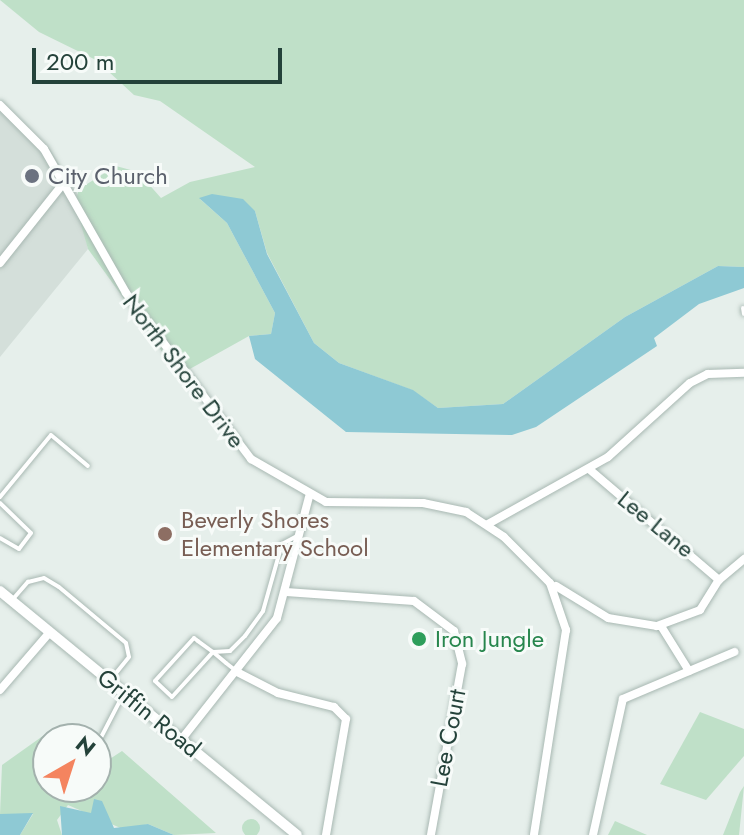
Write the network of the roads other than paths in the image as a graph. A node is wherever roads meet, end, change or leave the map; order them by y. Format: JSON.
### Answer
{"nodes":[{"id":1,"x":0,"y":105,"type":"edge"},
{"id":2,"x":62,"y":185,"type":"junction"},
{"id":3,"x":0,"y":263,"type":"edge"},
{"id":4,"x":744,"y":373,"type":"edge"},
{"id":5,"x":88,"y":466,"type":"dead end"},
{"id":6,"x":589,"y":469,"type":"junction"},
{"id":7,"x":309,"y":497,"type":"junction"},
{"id":8,"x":0,"y":500,"type":"edge"},
{"id":9,"x":488,"y":524,"type":"junction"},
{"id":10,"x":300,"y":536,"type":"junction"},
{"id":11,"x":0,"y":538,"type":"edge"},
{"id":12,"x":744,"y":559,"type":"edge"},
{"id":13,"x":719,"y":580,"type":"junction"},
{"id":14,"x":550,"y":583,"type":"junction"},
{"id":15,"x":0,"y":591,"type":"edge"},
{"id":16,"x":286,"y":592,"type":"junction"},
{"id":17,"x":12,"y":600,"type":"junction"},
{"id":18,"x":661,"y":626,"type":"junction"},
{"id":19,"x":50,"y":632,"type":"junction"},
{"id":20,"x":213,"y":652,"type":"junction"},
{"id":21,"x":734,"y":652,"type":"dead end"},
{"id":22,"x":689,"y":671,"type":"junction"},
{"id":23,"x":237,"y":672,"type":"junction"},
{"id":24,"x":110,"y":681,"type":"junction"},
{"id":25,"x":0,"y":690,"type":"edge"},
{"id":26,"x":125,"y":693,"type":"junction"},
{"id":27,"x":109,"y":723,"type":"edge"},
{"id":28,"x":181,"y":740,"type":"junction"},
{"id":29,"x":297,"y":835,"type":"edge"},
{"id":30,"x":326,"y":835,"type":"edge"},
{"id":31,"x":431,"y":835,"type":"edge"},
{"id":32,"x":534,"y":835,"type":"edge"},
{"id":33,"x":593,"y":835,"type":"edge"}],
"edges":[{"from":1,"to":2,"type":"street","name":"North Shore Drive"},
{"from":2,"to":3,"type":"street"},
{"from":2,"to":7,"type":"street","name":"North Shore Drive"},
{"from":4,"to":6,"type":"street"},
{"from":5,"to":8,"type":"lane"},
{"from":6,"to":9,"type":"street"},
{"from":6,"to":13,"type":"street","name":"Lee Lane"},
{"from":7,"to":9,"type":"street","name":"North Shore Drive"},
{"from":7,"to":10,"type":"street"},
{"from":8,"to":11,"type":"lane"},
{"from":9,"to":14,"type":"street","name":"North Shore Drive"},
{"from":10,"to":16,"type":"street"},
{"from":10,"to":20,"type":"lane"},
{"from":12,"to":13,"type":"street"},
{"from":13,"to":18,"type":"street"},
{"from":14,"to":18,"type":"street"},
{"from":14,"to":32,"type":"street","name":"North Shore Drive"},
{"from":15,"to":17,"type":"street","name":"Griffin Road"},
{"from":16,"to":23,"type":"street"},
{"from":16,"to":31,"type":"street","name":"Lee Court"},
{"from":17,"to":19,"type":"street","name":"Griffin Road"},
{"from":17,"to":24,"type":"lane"},
{"from":18,"to":22,"type":"street"},
{"from":19,"to":24,"type":"street","name":"Griffin Road"},
{"from":19,"to":25,"type":"street"},
{"from":20,"to":20,"type":"lane"},
{"from":20,"to":23,"type":"lane"},
{"from":21,"to":22,"type":"street"},
{"from":22,"to":33,"type":"street"},
{"from":23,"to":28,"type":"street"},
{"from":23,"to":30,"type":"street"},
{"from":24,"to":26,"type":"street","name":"Griffin Road"},
{"from":26,"to":27,"type":"lane"},
{"from":26,"to":28,"type":"street","name":"Griffin Road"},
{"from":28,"to":29,"type":"street","name":"Griffin Road"}]}
